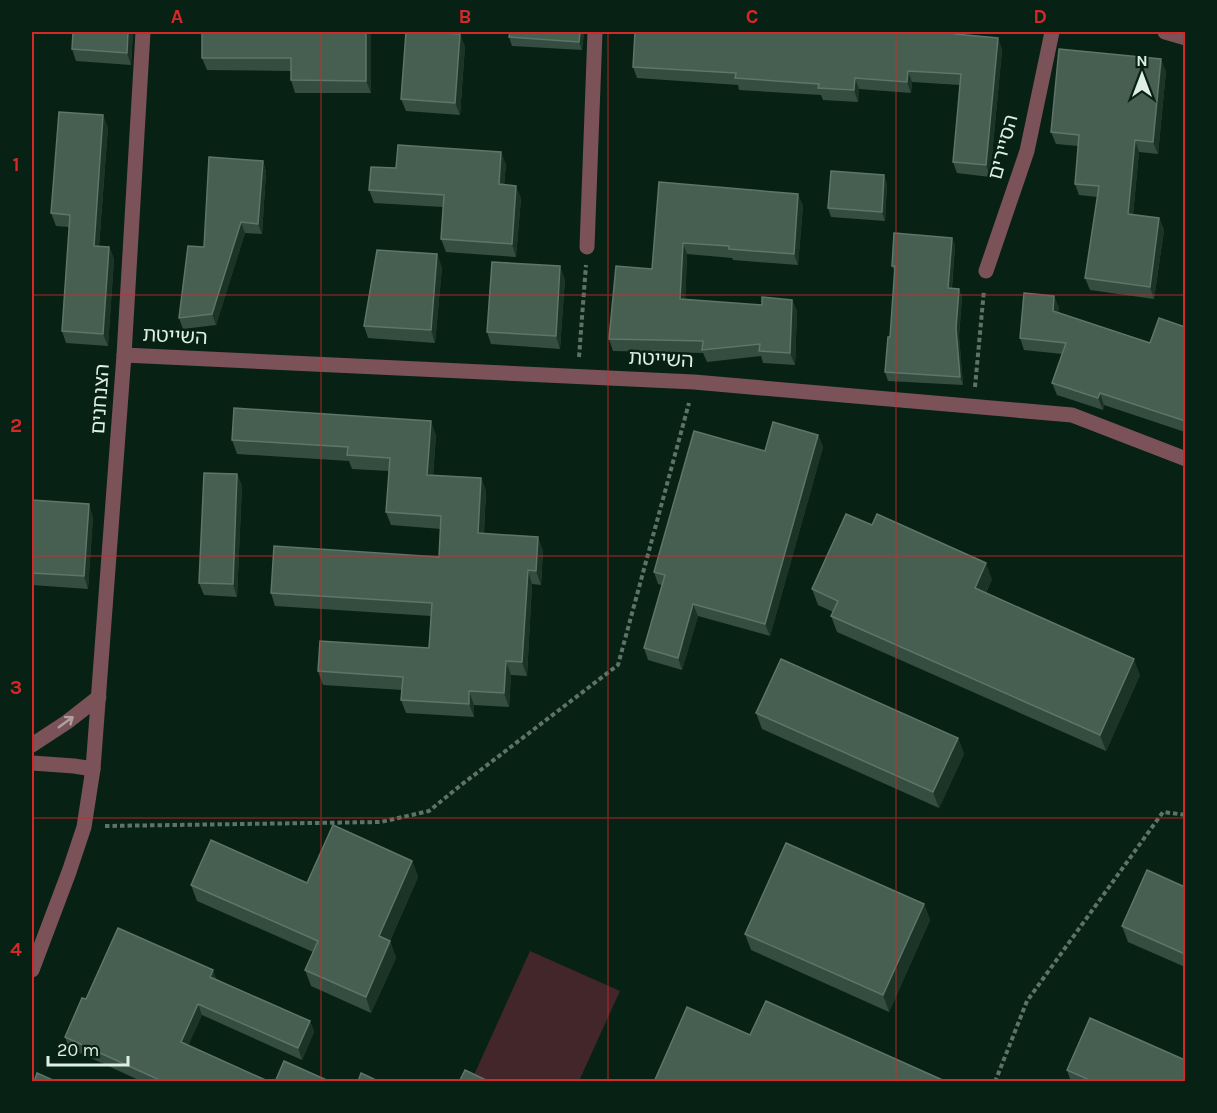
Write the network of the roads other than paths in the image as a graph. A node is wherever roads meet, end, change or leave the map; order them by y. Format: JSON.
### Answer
{"nodes":[{"id":1,"x":143,"y":32,"type":"edge"},
{"id":2,"x":596,"y":32,"type":"edge"},
{"id":3,"x":1052,"y":32,"type":"edge"},
{"id":4,"x":1165,"y":32,"type":"edge"},
{"id":5,"x":1185,"y":38,"type":"edge"},
{"id":6,"x":587,"y":247,"type":"road end"},
{"id":7,"x":986,"y":271,"type":"road end"},
{"id":8,"x":124,"y":355,"type":"junction"},
{"id":9,"x":1185,"y":459,"type":"edge"},
{"id":10,"x":99,"y":697,"type":"junction"},
{"id":11,"x":32,"y":745,"type":"edge"},
{"id":12,"x":32,"y":763,"type":"edge"},
{"id":13,"x":93,"y":769,"type":"junction"},
{"id":14,"x":32,"y":970,"type":"edge"}],
"edges":[{"from":1,"to":8,"type":"street","name":"הצנחנים"},
{"from":2,"to":6,"type":"street"},
{"from":3,"to":7,"type":"street","name":"הסיירים"},
{"from":4,"to":5,"type":"street"},
{"from":8,"to":9,"type":"street","name":"השייטת"},
{"from":8,"to":10,"type":"street","name":"הצנחנים"},
{"from":11,"to":10,"type":"street","one_way":true},
{"from":10,"to":13,"type":"street","name":"הצנחנים"},
{"from":12,"to":13,"type":"street"},
{"from":13,"to":14,"type":"street","name":"הצנחנים"}]}
